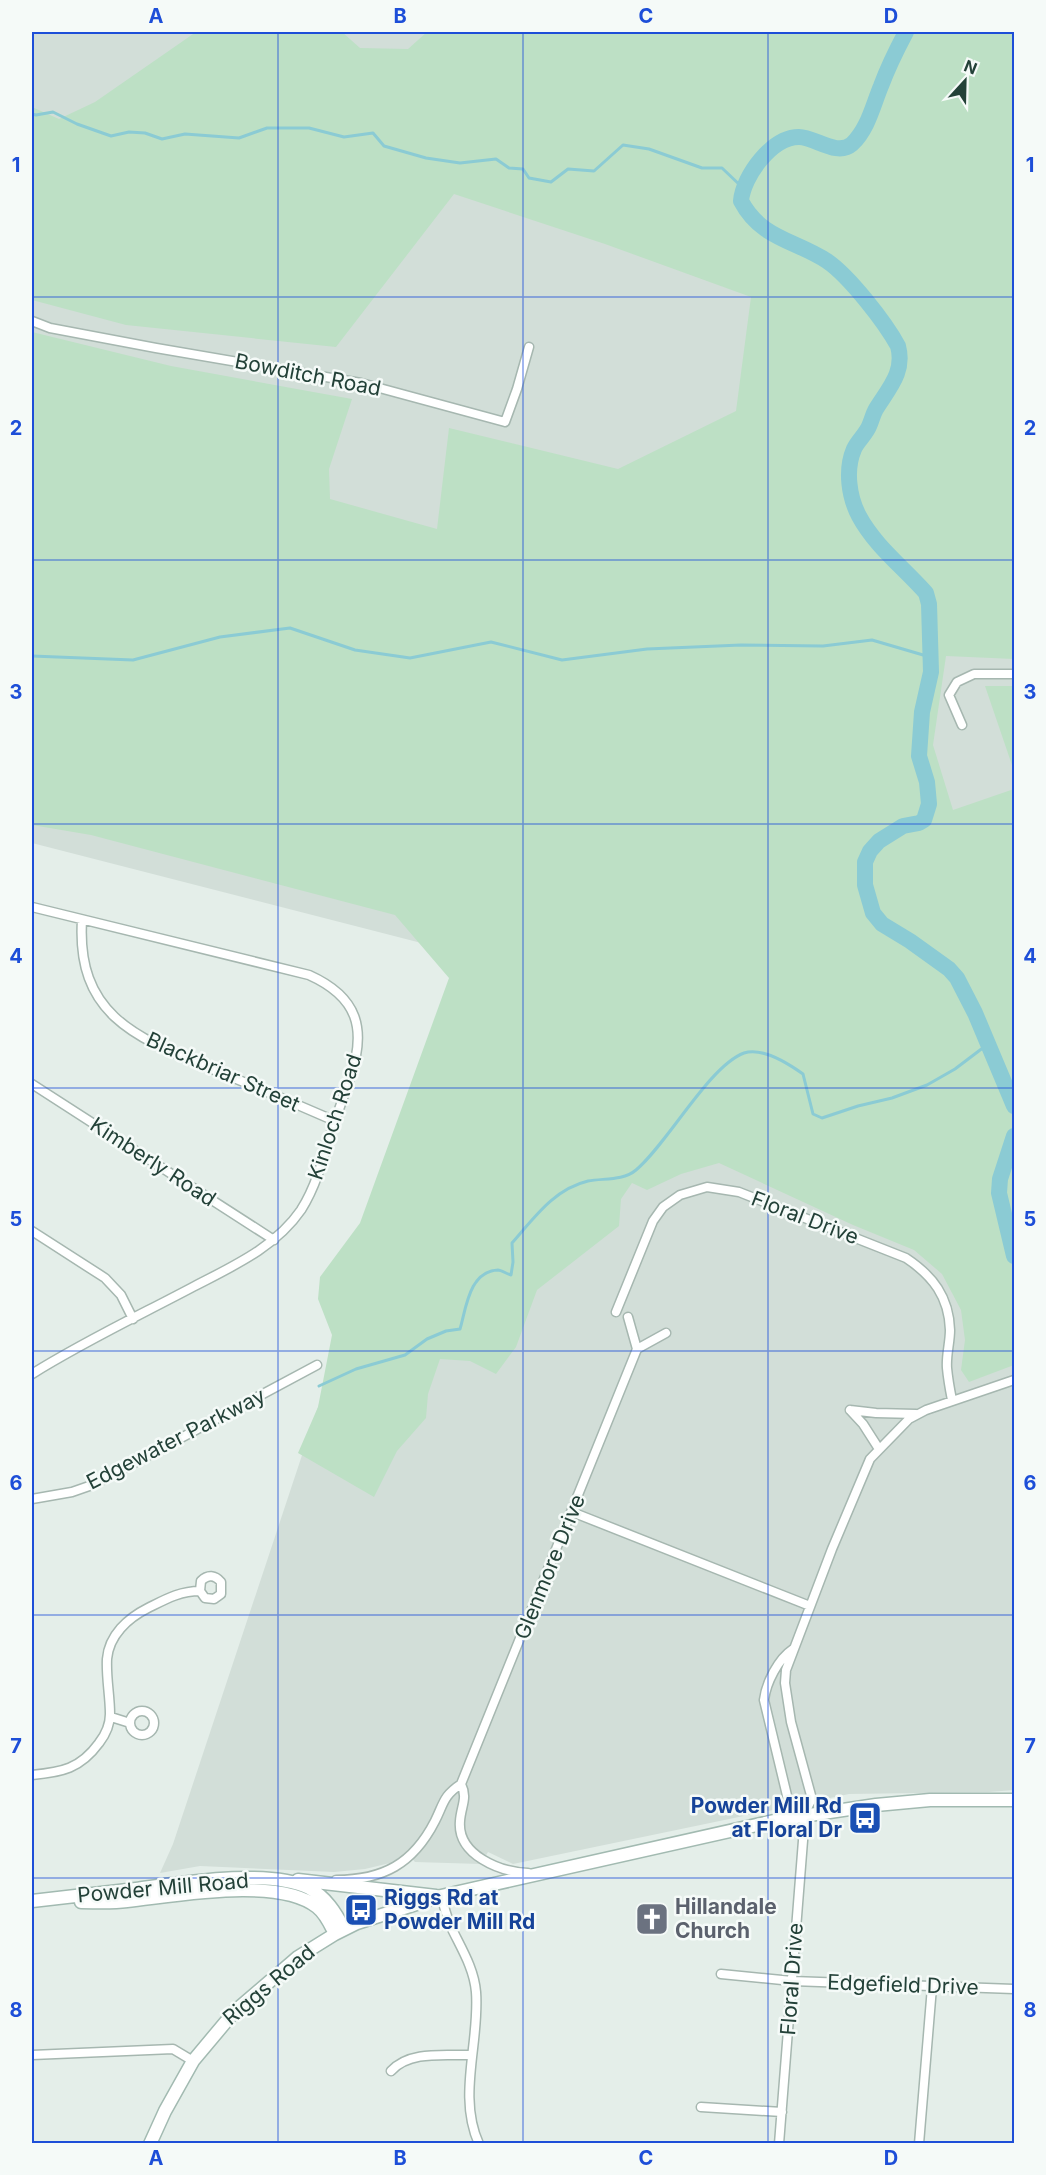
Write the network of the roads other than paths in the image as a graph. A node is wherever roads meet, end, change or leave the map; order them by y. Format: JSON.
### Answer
{"nodes":[{"id":1,"x":32,"y":321,"type":"edge"},
{"id":2,"x":529,"y":346,"type":"dead end"},
{"id":3,"x":1014,"y":674,"type":"edge"},
{"id":4,"x":962,"y":725,"type":"dead end"},
{"id":5,"x":32,"y":907,"type":"edge"},
{"id":6,"x":82,"y":920,"type":"junction"},
{"id":7,"x":32,"y":1084,"type":"edge"},
{"id":8,"x":335,"y":1120,"type":"junction"},
{"id":9,"x":32,"y":1231,"type":"edge"},
{"id":10,"x":274,"y":1240,"type":"junction"},
{"id":11,"x":616,"y":1312,"type":"dead end"},
{"id":12,"x":628,"y":1317,"type":"dead end"},
{"id":13,"x":133,"y":1319,"type":"junction"},
{"id":14,"x":666,"y":1333,"type":"dead end"},
{"id":15,"x":637,"y":1349,"type":"junction"},
{"id":16,"x":317,"y":1365,"type":"dead end"},
{"id":17,"x":32,"y":1374,"type":"edge"},
{"id":18,"x":1014,"y":1380,"type":"edge"},
{"id":19,"x":952,"y":1400,"type":"junction"},
{"id":20,"x":919,"y":1414,"type":"junction"},
{"id":21,"x":879,"y":1449,"type":"junction"},
{"id":22,"x":32,"y":1499,"type":"edge"},
{"id":23,"x":572,"y":1512,"type":"junction"},
{"id":24,"x":200,"y":1591,"type":"dead end"},
{"id":25,"x":810,"y":1606,"type":"junction"},
{"id":26,"x":794,"y":1648,"type":"junction"},
{"id":27,"x":111,"y":1717,"type":"junction"},
{"id":28,"x":130,"y":1723,"type":"dead end"},
{"id":29,"x":32,"y":1775,"type":"edge"},
{"id":30,"x":461,"y":1784,"type":"junction"},
{"id":31,"x":1014,"y":1800,"type":"edge"},
{"id":32,"x":802,"y":1815,"type":"junction"},
{"id":33,"x":546,"y":1873,"type":"junction"},
{"id":34,"x":255,"y":1879,"type":"junction"},
{"id":35,"x":312,"y":1881,"type":"junction"},
{"id":36,"x":441,"y":1896,"type":"junction"},
{"id":37,"x":32,"y":1902,"type":"edge"},
{"id":38,"x":339,"y":1932,"type":"junction"},
{"id":39,"x":721,"y":1974,"type":"dead end"},
{"id":40,"x":792,"y":1981,"type":"junction"},
{"id":41,"x":932,"y":1987,"type":"junction"},
{"id":42,"x":1014,"y":1989,"type":"edge"},
{"id":43,"x":32,"y":2055,"type":"edge"},
{"id":44,"x":471,"y":2055,"type":"junction"},
{"id":45,"x":193,"y":2061,"type":"junction"},
{"id":46,"x":391,"y":2071,"type":"dead end"},
{"id":47,"x":701,"y":2107,"type":"dead end"},
{"id":48,"x":782,"y":2112,"type":"junction"},
{"id":49,"x":150,"y":2144,"type":"edge"},
{"id":50,"x":479,"y":2144,"type":"edge"},
{"id":51,"x":779,"y":2144,"type":"edge"},
{"id":52,"x":919,"y":2144,"type":"edge"}],
"edges":[{"from":1,"to":2,"type":"street","name":"Bowditch Road"},
{"from":3,"to":4,"type":"street"},
{"from":5,"to":6,"type":"street","name":"Kinloch Road"},
{"from":6,"to":8,"type":"street","name":"Blackbriar Street"},
{"from":6,"to":8,"type":"street","name":"Kinloch Road"},
{"from":7,"to":10,"type":"street","name":"Kimberly Road"},
{"from":8,"to":10,"type":"street","name":"Kinloch Road"},
{"from":9,"to":13,"type":"street"},
{"from":10,"to":13,"type":"street","name":"Kinloch Road"},
{"from":11,"to":19,"type":"street","name":"Floral Drive"},
{"from":12,"to":15,"type":"street"},
{"from":13,"to":17,"type":"street","name":"Kinloch Road"},
{"from":14,"to":15,"type":"street"},
{"from":15,"to":23,"type":"street","name":"Glenmore Drive"},
{"from":16,"to":22,"type":"street","name":"Edgewater Parkway"},
{"from":18,"to":19,"type":"street","name":"Floral Drive"},
{"from":19,"to":20,"type":"street","name":"Floral Drive"},
{"from":20,"to":21,"type":"street","name":"Floral Drive"},
{"from":20,"to":21,"type":"street"},
{"from":21,"to":25,"type":"street","name":"Floral Drive"},
{"from":23,"to":25,"type":"street"},
{"from":23,"to":30,"type":"street","name":"Glenmore Drive"},
{"from":24,"to":27,"type":"street"},
{"from":25,"to":26,"type":"street","name":"Floral Drive"},
{"from":26,"to":32,"type":"street","name":"Floral Drive"},
{"from":26,"to":32,"type":"street","name":"Floral Drive"},
{"from":27,"to":28,"type":"street"},
{"from":27,"to":29,"type":"street"},
{"from":30,"to":33,"type":"street"},
{"from":30,"to":35,"type":"street"},
{"from":31,"to":32,"type":"main road"},
{"from":32,"to":33,"type":"main road"},
{"from":32,"to":40,"type":"street","name":"Floral Drive"},
{"from":33,"to":36,"type":"main road"},
{"from":34,"to":35,"type":"main road"},
{"from":34,"to":37,"type":"main road","name":"Powder Mill Road"},
{"from":34,"to":38,"type":"main road","name":"Powder Mill Road"},
{"from":35,"to":36,"type":"main road"},
{"from":36,"to":38,"type":"main road"},
{"from":36,"to":44,"type":"street"},
{"from":37,"to":38,"type":"main road","name":"Powder Mill Road"},
{"from":38,"to":45,"type":"main road","name":"Riggs Road"},
{"from":39,"to":40,"type":"street","name":"Edgefield Drive"},
{"from":40,"to":41,"type":"street","name":"Edgefield Drive"},
{"from":40,"to":48,"type":"street","name":"Floral Drive"},
{"from":41,"to":42,"type":"street","name":"Edgefield Drive"},
{"from":41,"to":52,"type":"street"},
{"from":43,"to":45,"type":"street"},
{"from":44,"to":46,"type":"street"},
{"from":44,"to":50,"type":"street"},
{"from":45,"to":49,"type":"main road","name":"Riggs Road"},
{"from":47,"to":48,"type":"street"},
{"from":48,"to":51,"type":"street","name":"Floral Drive"}]}
